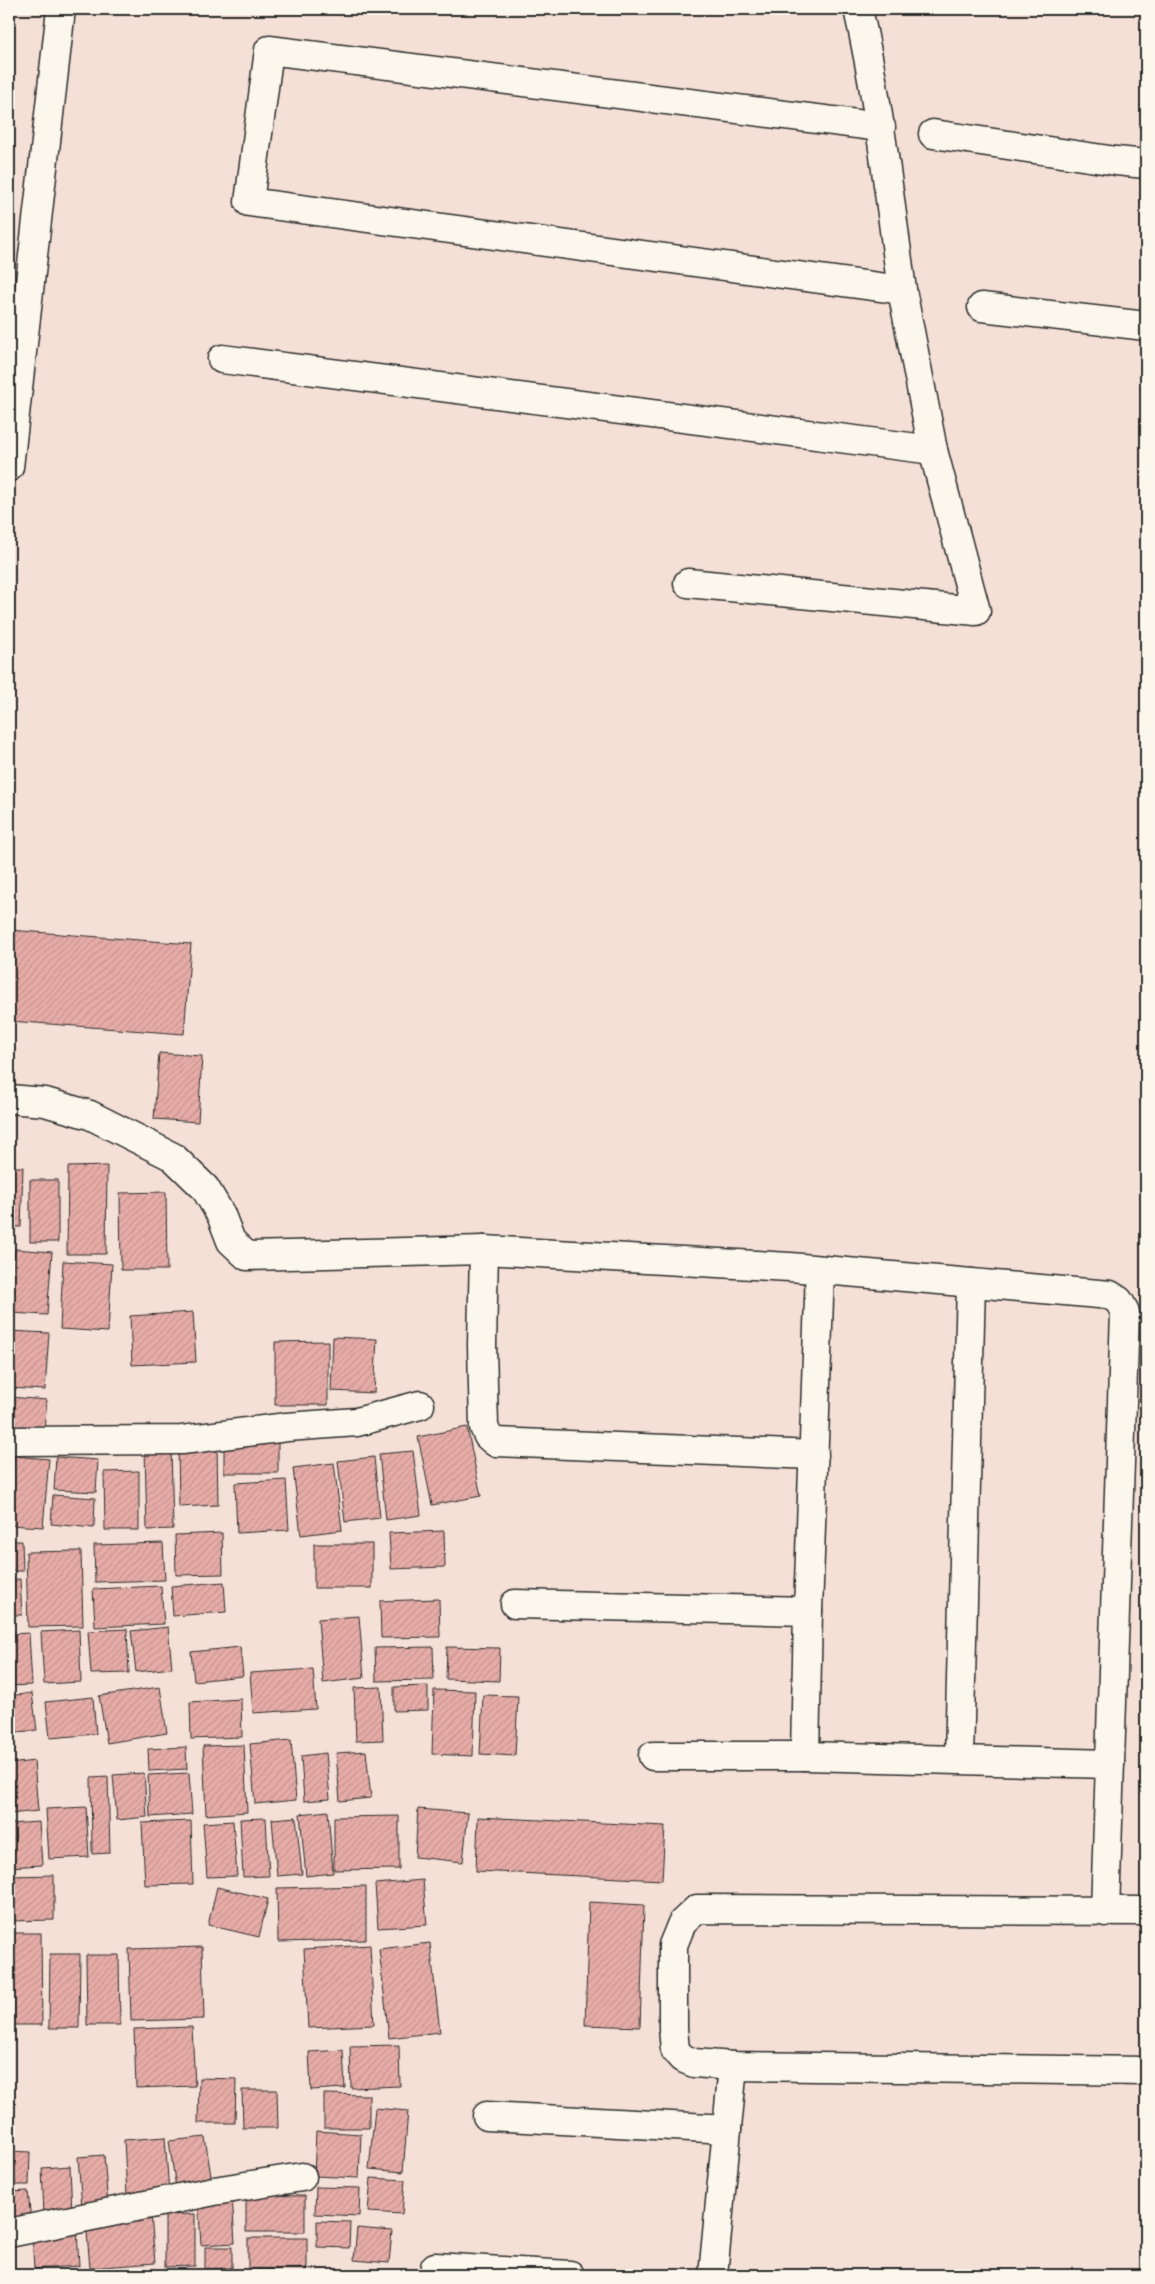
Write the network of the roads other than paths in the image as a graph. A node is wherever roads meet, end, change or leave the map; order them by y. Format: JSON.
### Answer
{"nodes":[{"id":1,"x":61,"y":9,"type":"edge"},
{"id":2,"x":858,"y":9,"type":"edge"},
{"id":3,"x":880,"y":127,"type":"junction"},
{"id":4,"x":933,"y":134,"type":"dead end"},
{"id":5,"x":1146,"y":164,"type":"edge"},
{"id":6,"x":902,"y":290,"type":"junction"},
{"id":7,"x":982,"y":307,"type":"dead end"},
{"id":8,"x":1146,"y":326,"type":"edge"},
{"id":9,"x":222,"y":359,"type":"dead end"},
{"id":10,"x":933,"y":450,"type":"junction"},
{"id":11,"x":9,"y":467,"type":"edge"},
{"id":12,"x":688,"y":583,"type":"dead end"},
{"id":13,"x":9,"y":1099,"type":"edge"},
{"id":14,"x":484,"y":1250,"type":"junction"},
{"id":15,"x":820,"y":1270,"type":"junction"},
{"id":16,"x":970,"y":1283,"type":"junction"},
{"id":17,"x":420,"y":1405,"type":"dead end"},
{"id":18,"x":9,"y":1441,"type":"edge"},
{"id":19,"x":814,"y":1455,"type":"junction"},
{"id":20,"x":515,"y":1604,"type":"dead end"},
{"id":21,"x":808,"y":1611,"type":"junction"},
{"id":22,"x":653,"y":1756,"type":"dead end"},
{"id":23,"x":805,"y":1756,"type":"junction"},
{"id":24,"x":959,"y":1759,"type":"junction"},
{"id":25,"x":1110,"y":1764,"type":"junction"},
{"id":26,"x":1146,"y":1911,"type":"edge"},
{"id":27,"x":1104,"y":1912,"type":"junction"},
{"id":28,"x":733,"y":2066,"type":"junction"},
{"id":29,"x":1146,"y":2071,"type":"edge"},
{"id":30,"x":488,"y":2116,"type":"dead end"},
{"id":31,"x":727,"y":2130,"type":"junction"},
{"id":32,"x":302,"y":2177,"type":"dead end"},
{"id":33,"x":9,"y":2233,"type":"edge"},
{"id":34,"x":435,"y":2267,"type":"dead end"},
{"id":35,"x":570,"y":2275,"type":"edge"},
{"id":36,"x":713,"y":2275,"type":"edge"}],
"edges":[{"from":1,"to":11,"type":"street"},
{"from":2,"to":3,"type":"street"},
{"from":3,"to":6,"type":"street"},
{"from":3,"to":6,"type":"street"},
{"from":4,"to":5,"type":"street"},
{"from":6,"to":10,"type":"street"},
{"from":7,"to":8,"type":"street"},
{"from":9,"to":10,"type":"street"},
{"from":10,"to":12,"type":"street"},
{"from":13,"to":14,"type":"street"},
{"from":14,"to":15,"type":"street"},
{"from":14,"to":19,"type":"street"},
{"from":15,"to":16,"type":"street"},
{"from":15,"to":19,"type":"street"},
{"from":16,"to":24,"type":"street"},
{"from":16,"to":25,"type":"street"},
{"from":17,"to":18,"type":"street"},
{"from":19,"to":21,"type":"street"},
{"from":20,"to":21,"type":"street"},
{"from":21,"to":23,"type":"street"},
{"from":22,"to":23,"type":"street"},
{"from":23,"to":24,"type":"street"},
{"from":24,"to":25,"type":"street"},
{"from":25,"to":27,"type":"street"},
{"from":26,"to":27,"type":"street"},
{"from":27,"to":28,"type":"street"},
{"from":28,"to":29,"type":"street"},
{"from":28,"to":31,"type":"street"},
{"from":30,"to":31,"type":"street"},
{"from":31,"to":36,"type":"street"},
{"from":32,"to":33,"type":"street"},
{"from":34,"to":35,"type":"street"}]}
